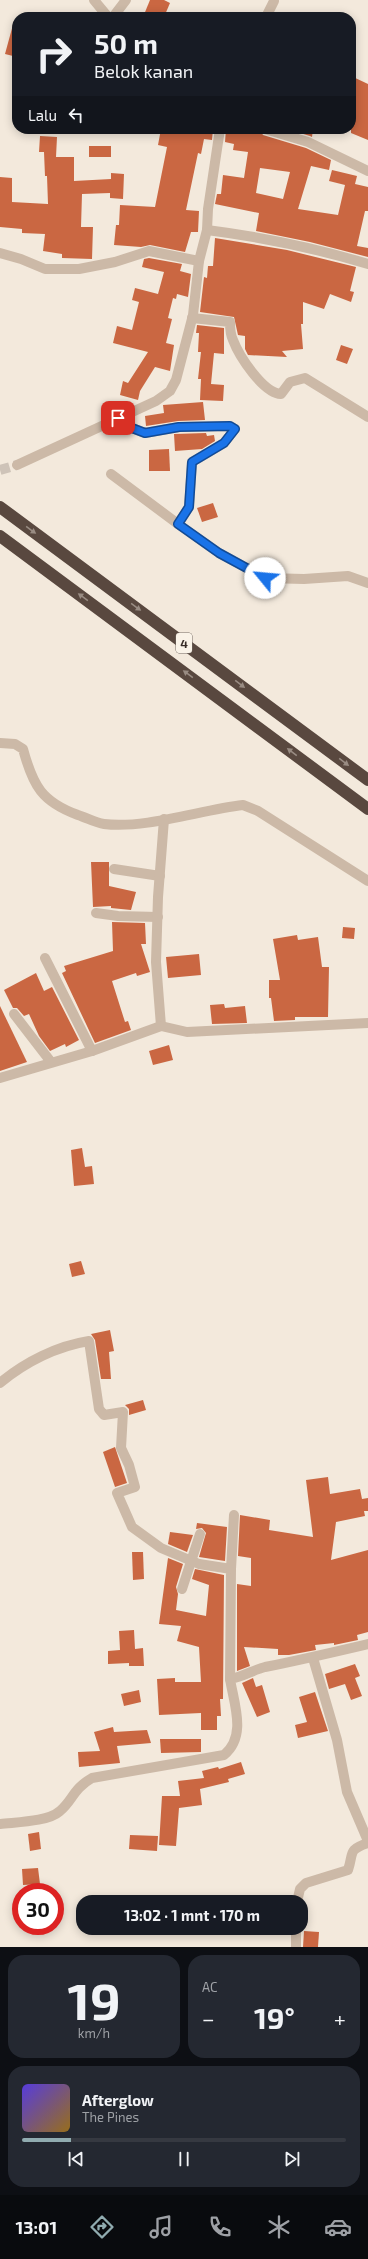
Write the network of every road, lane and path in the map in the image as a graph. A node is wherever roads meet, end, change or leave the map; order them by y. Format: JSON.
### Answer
{"nodes":[{"id":1,"x":94,"y":0,"type":"edge"},
{"id":2,"x":126,"y":0,"type":"edge"},
{"id":3,"x":274,"y":1,"type":"dead end"},
{"id":4,"x":104,"y":12,"type":"edge"},
{"id":5,"x":117,"y":12,"type":"edge"},
{"id":6,"x":268,"y":12,"type":"edge"},
{"id":7,"x":219,"y":134,"type":"edge"},
{"id":8,"x":282,"y":134,"type":"edge"},
{"id":9,"x":368,"y":171,"type":"edge"},
{"id":10,"x":207,"y":230,"type":"junction"},
{"id":11,"x":0,"y":253,"type":"edge"},
{"id":12,"x":199,"y":261,"type":"junction"},
{"id":13,"x":368,"y":264,"type":"edge"},
{"id":14,"x":192,"y":318,"type":"junction"},
{"id":15,"x":368,"y":417,"type":"edge"},
{"id":16,"x":118,"y":418,"type":"junction"},
{"id":17,"x":16,"y":465,"type":"tunnel mouth"},
{"id":18,"x":111,"y":474,"type":"dead end"},
{"id":19,"x":0,"y":507,"type":"edge"},
{"id":20,"x":178,"y":524,"type":"junction"},
{"id":21,"x":0,"y":536,"type":"edge"},
{"id":22,"x":368,"y":583,"type":"edge"},
{"id":23,"x":0,"y":743,"type":"edge"},
{"id":24,"x":368,"y":780,"type":"edge"},
{"id":25,"x":368,"y":808,"type":"edge"},
{"id":26,"x":164,"y":819,"type":"junction"},
{"id":27,"x":114,"y":869,"type":"dead end"},
{"id":28,"x":160,"y":876,"type":"junction"},
{"id":29,"x":368,"y":881,"type":"edge"},
{"id":30,"x":96,"y":913,"type":"dead end"},
{"id":31,"x":158,"y":917,"type":"junction"},
{"id":32,"x":45,"y":958,"type":"dead end"},
{"id":33,"x":14,"y":1014,"type":"dead end"},
{"id":34,"x":368,"y":1023,"type":"edge"},
{"id":35,"x":161,"y":1026,"type":"junction"},
{"id":36,"x":92,"y":1051,"type":"junction"},
{"id":37,"x":51,"y":1062,"type":"junction"},
{"id":38,"x":0,"y":1078,"type":"edge"},
{"id":39,"x":0,"y":1383,"type":"edge"},
{"id":40,"x":234,"y":1515,"type":"dead end"},
{"id":41,"x":200,"y":1534,"type":"dead end"},
{"id":42,"x":190,"y":1560,"type":"junction"},
{"id":43,"x":231,"y":1569,"type":"junction"},
{"id":44,"x":182,"y":1589,"type":"dead end"},
{"id":45,"x":368,"y":1644,"type":"edge"},
{"id":46,"x":313,"y":1658,"type":"junction"},
{"id":47,"x":230,"y":1679,"type":"junction"},
{"id":48,"x":0,"y":1824,"type":"edge"},
{"id":49,"x":368,"y":1842,"type":"edge"},
{"id":50,"x":299,"y":1895,"type":"edge"},
{"id":51,"x":296,"y":1935,"type":"edge"},
{"id":52,"x":296,"y":1947,"type":"edge"}],
"edges":[{"from":1,"to":4,"type":"street"},
{"from":2,"to":5,"type":"street"},
{"from":3,"to":6,"type":"street"},
{"from":7,"to":10,"type":"street"},
{"from":8,"to":9,"type":"street"},
{"from":10,"to":12,"type":"street"},
{"from":10,"to":13,"type":"street"},
{"from":11,"to":12,"type":"street"},
{"from":12,"to":14,"type":"street"},
{"from":14,"to":15,"type":"street"},
{"from":14,"to":16,"type":"street"},
{"from":16,"to":17,"type":"street"},
{"from":16,"to":20,"type":"street"},
{"from":18,"to":20,"type":"street"},
{"from":19,"to":24,"type":"highway","number":"4","one_way":true},
{"from":20,"to":22,"type":"street"},
{"from":25,"to":21,"type":"highway","number":"4","one_way":true},
{"from":23,"to":26,"type":"street"},
{"from":26,"to":28,"type":"street"},
{"from":26,"to":29,"type":"street"},
{"from":27,"to":28,"type":"street"},
{"from":28,"to":31,"type":"street"},
{"from":30,"to":31,"type":"street"},
{"from":31,"to":35,"type":"street"},
{"from":32,"to":36,"type":"street"},
{"from":33,"to":37,"type":"street"},
{"from":34,"to":35,"type":"street"},
{"from":35,"to":36,"type":"street"},
{"from":36,"to":37,"type":"street"},
{"from":37,"to":38,"type":"street"},
{"from":39,"to":42,"type":"street"},
{"from":40,"to":43,"type":"street"},
{"from":41,"to":42,"type":"street"},
{"from":42,"to":43,"type":"street"},
{"from":42,"to":44,"type":"street"},
{"from":43,"to":47,"type":"street"},
{"from":45,"to":46,"type":"street"},
{"from":46,"to":47,"type":"street"},
{"from":46,"to":49,"type":"street"},
{"from":47,"to":48,"type":"street"},
{"from":49,"to":50,"type":"street"},
{"from":51,"to":52,"type":"street"}]}
